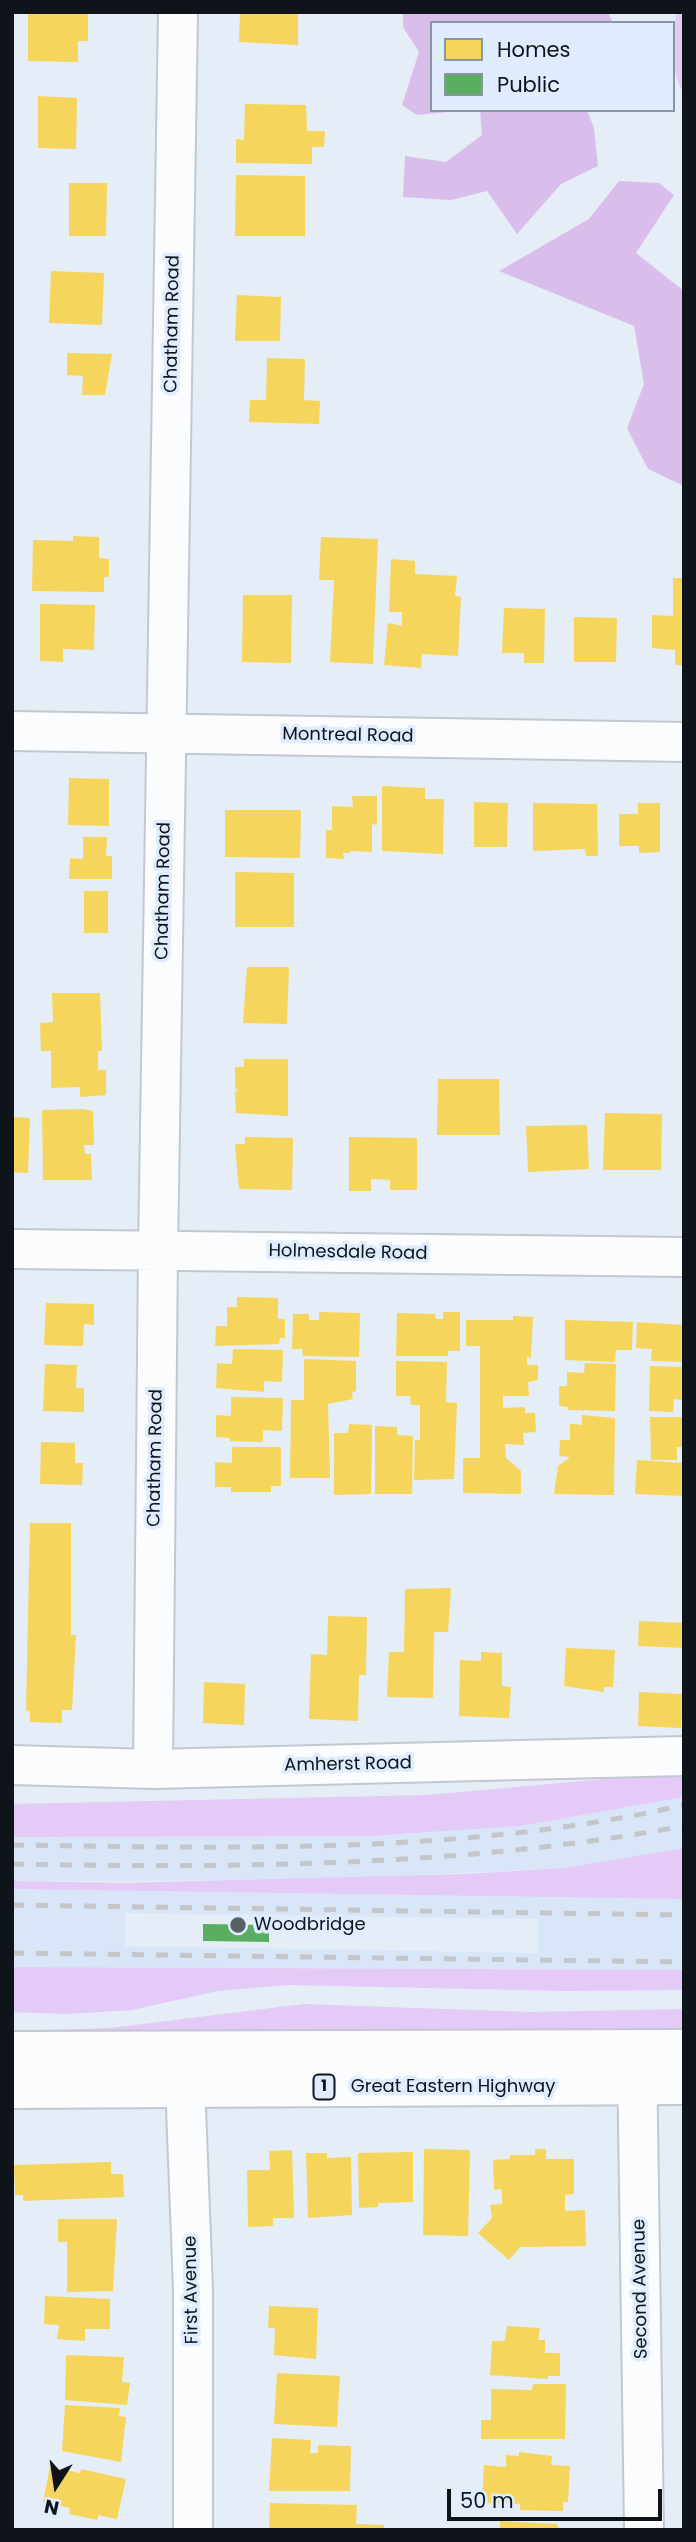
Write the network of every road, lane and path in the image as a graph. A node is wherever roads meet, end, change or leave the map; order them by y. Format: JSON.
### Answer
{"nodes":[{"id":1,"x":178,"y":12,"type":"edge"},
{"id":2,"x":12,"y":731,"type":"edge"},
{"id":3,"x":167,"y":733,"type":"junction"},
{"id":4,"x":684,"y":742,"type":"edge"},
{"id":5,"x":12,"y":1249,"type":"edge"},
{"id":6,"x":158,"y":1251,"type":"junction"},
{"id":7,"x":684,"y":1257,"type":"edge"},
{"id":8,"x":684,"y":1756,"type":"edge"},
{"id":9,"x":12,"y":1765,"type":"edge"},
{"id":10,"x":153,"y":1769,"type":"junction"},
{"id":11,"x":684,"y":2049,"type":"edge"},
{"id":12,"x":184,"y":2050,"type":"junction"},
{"id":13,"x":12,"y":2051,"type":"edge"},
{"id":14,"x":637,"y":2068,"type":"junction"},
{"id":15,"x":684,"y":2085,"type":"edge"},
{"id":16,"x":185,"y":2087,"type":"junction"},
{"id":17,"x":12,"y":2089,"type":"edge"},
{"id":18,"x":193,"y":2530,"type":"edge"},
{"id":19,"x":644,"y":2530,"type":"edge"}],
"edges":[{"from":1,"to":3,"type":"main road","name":"Chatham Road"},
{"from":2,"to":3,"type":"main road","name":"Montreal Road"},
{"from":3,"to":4,"type":"main road","name":"Montreal Road"},
{"from":3,"to":6,"type":"main road","name":"Chatham Road"},
{"from":5,"to":6,"type":"main road","name":"Holmesdale Road"},
{"from":6,"to":7,"type":"main road","name":"Holmesdale Road"},
{"from":6,"to":10,"type":"main road","name":"Chatham Road"},
{"from":8,"to":10,"type":"main road","name":"Amherst Road"},
{"from":9,"to":10,"type":"main road","name":"Amherst Road"},
{"from":11,"to":14,"type":"main road","name":"Great Eastern Highway","number":"1"},
{"from":12,"to":13,"type":"main road","name":"Great Eastern Highway","number":"1"},
{"from":12,"to":14,"type":"main road","name":"Great Eastern Highway","number":"1"},
{"from":12,"to":16,"type":"main road","name":"First Avenue"},
{"from":14,"to":15,"type":"main road","name":"Great Eastern Highway","number":"1"},
{"from":14,"to":16,"type":"main road","name":"Great Eastern Highway","number":"1"},
{"from":14,"to":19,"type":"main road","name":"Second Avenue"},
{"from":16,"to":17,"type":"main road","name":"Great Eastern Highway","number":"1"},
{"from":16,"to":18,"type":"main road","name":"First Avenue"}]}
